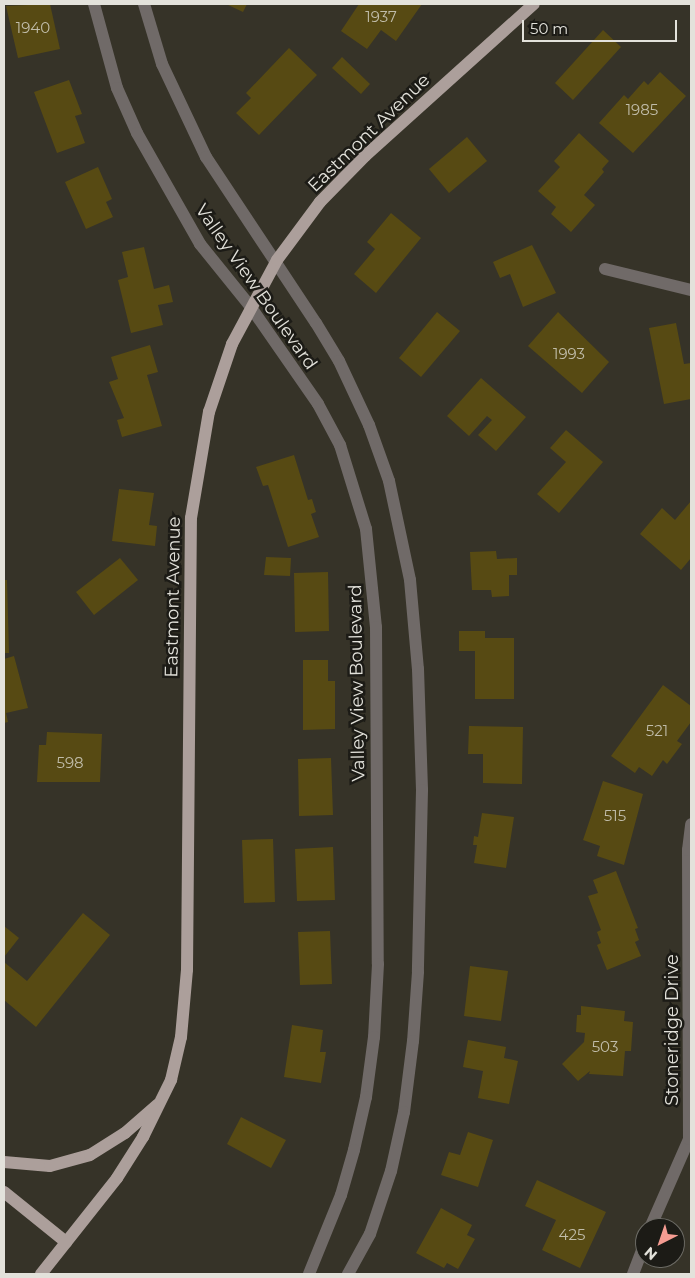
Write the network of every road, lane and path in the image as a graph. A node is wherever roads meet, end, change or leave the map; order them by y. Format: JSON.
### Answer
{"nodes":[{"id":1,"x":94,"y":4,"type":"edge"},
{"id":2,"x":144,"y":4,"type":"edge"},
{"id":3,"x":534,"y":4,"type":"edge"},
{"id":4,"x":277,"y":260,"type":"junction"},
{"id":5,"x":605,"y":269,"type":"dead end"},
{"id":6,"x":691,"y":290,"type":"edge"},
{"id":7,"x":250,"y":306,"type":"junction"},
{"id":8,"x":691,"y":824,"type":"edge"},
{"id":9,"x":163,"y":1100,"type":"junction"},
{"id":10,"x":690,"y":1140,"type":"edge"},
{"id":11,"x":4,"y":1162,"type":"edge"},
{"id":12,"x":4,"y":1192,"type":"edge"},
{"id":13,"x":655,"y":1218,"type":"edge"},
{"id":14,"x":66,"y":1242,"type":"junction"},
{"id":15,"x":41,"y":1274,"type":"edge"},
{"id":16,"x":309,"y":1274,"type":"edge"},
{"id":17,"x":348,"y":1274,"type":"edge"}],
"edges":[{"from":1,"to":7,"type":"street","name":"Valley View Boulevard"},
{"from":2,"to":4,"type":"street","name":"Valley View Boulevard"},
{"from":3,"to":4,"type":"main road","name":"Eastmont Avenue"},
{"from":4,"to":7,"type":"main road","name":"Eastmont Avenue"},
{"from":4,"to":17,"type":"street","name":"Valley View Boulevard"},
{"from":5,"to":6,"type":"street"},
{"from":7,"to":9,"type":"main road","name":"Eastmont Avenue"},
{"from":7,"to":16,"type":"street","name":"Valley View Boulevard"},
{"from":8,"to":10,"type":"street","name":"Stoneridge Drive"},
{"from":9,"to":11,"type":"main road"},
{"from":9,"to":14,"type":"main road","name":"Eastmont Avenue"},
{"from":10,"to":13,"type":"street","name":"Stoneridge Drive"},
{"from":12,"to":14,"type":"main road"},
{"from":14,"to":15,"type":"main road","name":"Eastmont Avenue"}]}
